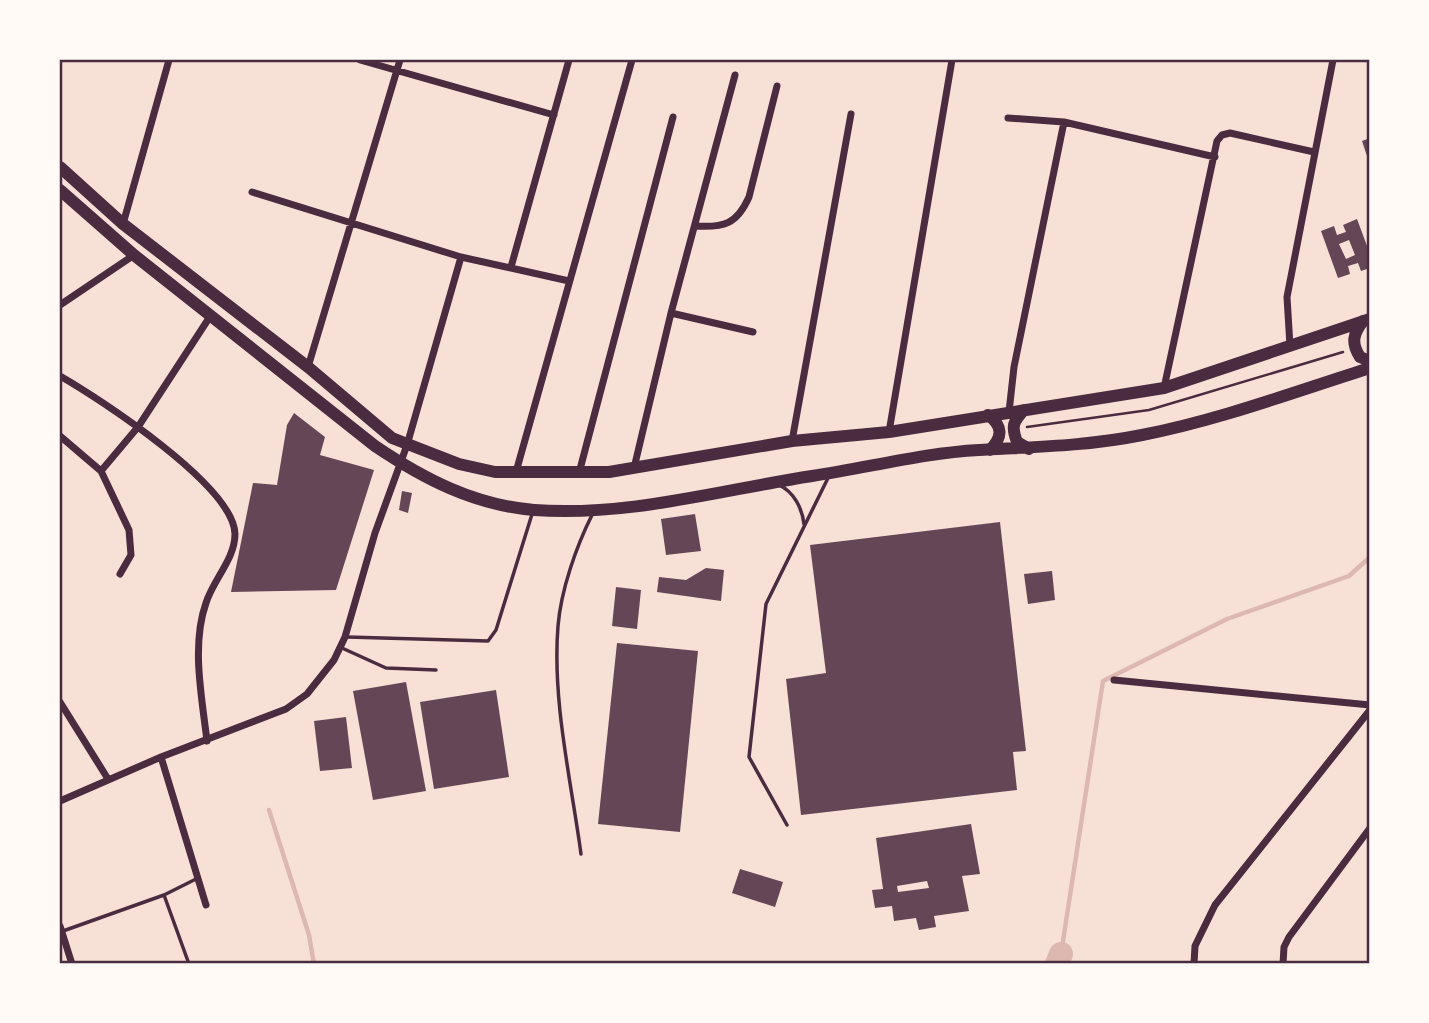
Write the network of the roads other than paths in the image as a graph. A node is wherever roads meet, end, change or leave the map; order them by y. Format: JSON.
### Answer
{"nodes":[{"id":1,"x":169,"y":60,"type":"edge"},
{"id":2,"x":360,"y":60,"type":"edge"},
{"id":3,"x":400,"y":60,"type":"edge"},
{"id":4,"x":569,"y":60,"type":"edge"},
{"id":5,"x":632,"y":60,"type":"edge"},
{"id":6,"x":952,"y":60,"type":"edge"},
{"id":7,"x":1333,"y":60,"type":"edge"},
{"id":8,"x":397,"y":70,"type":"junction"},
{"id":9,"x":735,"y":75,"type":"dead end"},
{"id":10,"x":776,"y":86,"type":"dead end"},
{"id":11,"x":851,"y":114,"type":"dead end"},
{"id":12,"x":554,"y":115,"type":"junction"},
{"id":13,"x":673,"y":117,"type":"dead end"},
{"id":14,"x":1008,"y":118,"type":"dead end"},
{"id":15,"x":1064,"y":122,"type":"junction"},
{"id":16,"x":1314,"y":152,"type":"junction"},
{"id":17,"x":1215,"y":157,"type":"junction"},
{"id":18,"x":60,"y":167,"type":"edge"},
{"id":19,"x":60,"y":190,"type":"edge"},
{"id":20,"x":253,"y":192,"type":"dead end"},
{"id":21,"x":123,"y":224,"type":"junction"},
{"id":22,"x":351,"y":224,"type":"junction"},
{"id":23,"x":695,"y":226,"type":"junction"},
{"id":24,"x":134,"y":255,"type":"junction"},
{"id":25,"x":461,"y":257,"type":"junction"},
{"id":26,"x":511,"y":267,"type":"junction"},
{"id":27,"x":569,"y":281,"type":"junction"},
{"id":28,"x":60,"y":305,"type":"edge"},
{"id":29,"x":671,"y":313,"type":"junction"},
{"id":30,"x":211,"y":315,"type":"junction"},
{"id":31,"x":1366,"y":320,"type":"edge"},
{"id":32,"x":753,"y":332,"type":"dead end"},
{"id":33,"x":1290,"y":346,"type":"junction"},
{"id":34,"x":1370,"y":360,"type":"edge"},
{"id":35,"x":308,"y":367,"type":"junction"},
{"id":36,"x":1370,"y":368,"type":"edge"},
{"id":37,"x":60,"y":376,"type":"edge"},
{"id":38,"x":1164,"y":388,"type":"junction"},
{"id":39,"x":1024,"y":410,"type":"junction"},
{"id":40,"x":1009,"y":412,"type":"junction"},
{"id":41,"x":988,"y":415,"type":"junction"},
{"id":42,"x":138,"y":427,"type":"junction"},
{"id":43,"x":889,"y":432,"type":"junction"},
{"id":44,"x":60,"y":436,"type":"edge"},
{"id":45,"x":792,"y":441,"type":"junction"},
{"id":46,"x":407,"y":445,"type":"junction"},
{"id":47,"x":1030,"y":449,"type":"junction"},
{"id":48,"x":990,"y":450,"type":"junction"},
{"id":49,"x":401,"y":464,"type":"junction"},
{"id":50,"x":634,"y":468,"type":"junction"},
{"id":51,"x":101,"y":471,"type":"junction"},
{"id":52,"x":516,"y":472,"type":"junction"},
{"id":53,"x":579,"y":473,"type":"junction"},
{"id":54,"x":829,"y":474,"type":"junction"},
{"id":55,"x":772,"y":482,"type":"junction"},
{"id":56,"x":595,"y":509,"type":"junction"},
{"id":57,"x":533,"y":510,"type":"junction"},
{"id":58,"x":804,"y":526,"type":"junction"},
{"id":59,"x":120,"y":574,"type":"dead end"},
{"id":60,"x":345,"y":637,"type":"junction"},
{"id":61,"x":340,"y":647,"type":"junction"},
{"id":62,"x":436,"y":670,"type":"dead end"},
{"id":63,"x":1114,"y":680,"type":"dead end"},
{"id":64,"x":60,"y":702,"type":"edge"},
{"id":65,"x":1370,"y":707,"type":"edge"},
{"id":66,"x":207,"y":741,"type":"junction"},
{"id":67,"x":161,"y":757,"type":"junction"},
{"id":68,"x":108,"y":779,"type":"junction"},
{"id":69,"x":60,"y":801,"type":"edge"},
{"id":70,"x":787,"y":825,"type":"dead end"},
{"id":71,"x":1370,"y":828,"type":"edge"},
{"id":72,"x":581,"y":854,"type":"dead end"},
{"id":73,"x":199,"y":878,"type":"junction"},
{"id":74,"x":164,"y":895,"type":"junction"},
{"id":75,"x":206,"y":905,"type":"dead end"},
{"id":76,"x":60,"y":929,"type":"edge"},
{"id":77,"x":72,"y":964,"type":"edge"},
{"id":78,"x":190,"y":964,"type":"edge"},
{"id":79,"x":1194,"y":964,"type":"edge"},
{"id":80,"x":1283,"y":964,"type":"edge"}],
"edges":[{"from":1,"to":21,"type":"street"},
{"from":2,"to":8,"type":"street"},
{"from":3,"to":8,"type":"street"},
{"from":4,"to":12,"type":"street"},
{"from":5,"to":27,"type":"street"},
{"from":6,"to":43,"type":"street"},
{"from":7,"to":16,"type":"street"},
{"from":8,"to":12,"type":"street"},
{"from":8,"to":22,"type":"street"},
{"from":9,"to":23,"type":"street"},
{"from":10,"to":23,"type":"street"},
{"from":11,"to":45,"type":"street"},
{"from":12,"to":26,"type":"street"},
{"from":13,"to":53,"type":"street"},
{"from":14,"to":15,"type":"street"},
{"from":15,"to":17,"type":"street"},
{"from":15,"to":40,"type":"street"},
{"from":16,"to":17,"type":"street"},
{"from":16,"to":33,"type":"street"},
{"from":17,"to":38,"type":"street"},
{"from":18,"to":21,"type":"main road"},
{"from":19,"to":24,"type":"main road"},
{"from":20,"to":22,"type":"street"},
{"from":21,"to":35,"type":"main road"},
{"from":22,"to":25,"type":"street"},
{"from":22,"to":35,"type":"street"},
{"from":23,"to":29,"type":"street"},
{"from":24,"to":28,"type":"street"},
{"from":24,"to":30,"type":"main road"},
{"from":25,"to":26,"type":"street"},
{"from":25,"to":46,"type":"street"},
{"from":26,"to":27,"type":"street"},
{"from":27,"to":52,"type":"street"},
{"from":29,"to":32,"type":"street"},
{"from":29,"to":50,"type":"street"},
{"from":30,"to":42,"type":"street"},
{"from":30,"to":49,"type":"main road"},
{"from":31,"to":33,"type":"main road"},
{"from":31,"to":34,"type":"main road"},
{"from":33,"to":38,"type":"main road"},
{"from":35,"to":46,"type":"main road"},
{"from":36,"to":47,"type":"main road"},
{"from":37,"to":42,"type":"street"},
{"from":38,"to":39,"type":"main road"},
{"from":39,"to":40,"type":"main road"},
{"from":39,"to":47,"type":"main road"},
{"from":40,"to":41,"type":"main road"},
{"from":41,"to":43,"type":"main road"},
{"from":41,"to":48,"type":"main road"},
{"from":42,"to":51,"type":"street"},
{"from":42,"to":66,"type":"street"},
{"from":43,"to":45,"type":"main road"},
{"from":44,"to":51,"type":"street"},
{"from":45,"to":50,"type":"main road"},
{"from":46,"to":49,"type":"street"},
{"from":46,"to":52,"type":"main road"},
{"from":47,"to":48,"type":"main road"},
{"from":48,"to":54,"type":"main road"},
{"from":49,"to":57,"type":"main road"},
{"from":49,"to":60,"type":"street"},
{"from":50,"to":53,"type":"main road"},
{"from":51,"to":59,"type":"street"},
{"from":52,"to":53,"type":"main road"},
{"from":54,"to":55,"type":"main road"},
{"from":54,"to":58,"type":"lane"},
{"from":55,"to":56,"type":"main road"},
{"from":55,"to":58,"type":"lane"},
{"from":56,"to":57,"type":"main road"},
{"from":56,"to":72,"type":"lane"},
{"from":57,"to":60,"type":"lane"},
{"from":58,"to":70,"type":"lane"},
{"from":60,"to":61,"type":"street"},
{"from":61,"to":62,"type":"lane"},
{"from":61,"to":66,"type":"street"},
{"from":63,"to":65,"type":"street"},
{"from":64,"to":68,"type":"street"},
{"from":65,"to":79,"type":"street"},
{"from":66,"to":67,"type":"street"},
{"from":67,"to":68,"type":"street"},
{"from":67,"to":73,"type":"street"},
{"from":68,"to":69,"type":"street"},
{"from":71,"to":80,"type":"street"},
{"from":73,"to":74,"type":"lane"},
{"from":73,"to":75,"type":"street"},
{"from":74,"to":76,"type":"lane"},
{"from":74,"to":78,"type":"lane"},
{"from":76,"to":77,"type":"street"}]}
